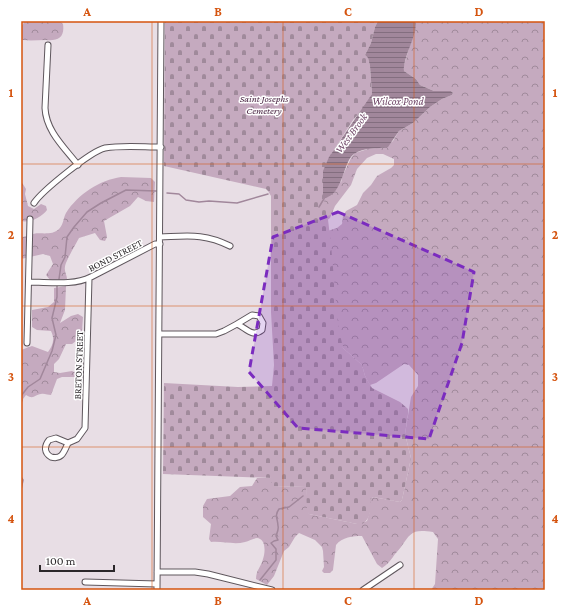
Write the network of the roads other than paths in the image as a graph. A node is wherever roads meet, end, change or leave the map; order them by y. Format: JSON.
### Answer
{"nodes":[{"id":1,"x":161,"y":21,"type":"edge"},
{"id":2,"x":48,"y":45,"type":"dead end"},
{"id":3,"x":161,"y":147,"type":"junction"},
{"id":4,"x":78,"y":165,"type":"junction"},
{"id":5,"x":34,"y":203,"type":"dead end"},
{"id":6,"x":30,"y":219,"type":"dead end"},
{"id":7,"x":160,"y":237,"type":"junction"},
{"id":8,"x":160,"y":244,"type":"junction"},
{"id":9,"x":230,"y":246,"type":"dead end"},
{"id":10,"x":89,"y":278,"type":"junction"},
{"id":11,"x":29,"y":282,"type":"junction"},
{"id":12,"x":237,"y":324,"type":"junction"},
{"id":13,"x":160,"y":334,"type":"junction"},
{"id":14,"x":27,"y":343,"type":"dead end"},
{"id":15,"x":68,"y":443,"type":"junction"},
{"id":16,"x":400,"y":565,"type":"dead end"},
{"id":17,"x":157,"y":572,"type":"junction"},
{"id":18,"x":85,"y":582,"type":"dead end"},
{"id":19,"x":157,"y":584,"type":"junction"},
{"id":20,"x":157,"y":590,"type":"edge"},
{"id":21,"x":272,"y":590,"type":"edge"},
{"id":22,"x":363,"y":590,"type":"edge"}],
"edges":[{"from":1,"to":3,"type":"street"},
{"from":2,"to":4,"type":"street"},
{"from":3,"to":4,"type":"street"},
{"from":3,"to":7,"type":"street"},
{"from":4,"to":5,"type":"street"},
{"from":6,"to":11,"type":"street"},
{"from":7,"to":8,"type":"street"},
{"from":7,"to":9,"type":"street"},
{"from":8,"to":10,"type":"street","name":"BOND STREET"},
{"from":8,"to":13,"type":"street"},
{"from":10,"to":11,"type":"street","name":"BOND STREET"},
{"from":10,"to":15,"type":"street","name":"BRETON STREET"},
{"from":11,"to":14,"type":"street"},
{"from":12,"to":12,"type":"street"},
{"from":12,"to":13,"type":"street"},
{"from":13,"to":17,"type":"street"},
{"from":15,"to":15,"type":"street","name":"BRETON STREET"},
{"from":16,"to":22,"type":"street"},
{"from":17,"to":19,"type":"street"},
{"from":17,"to":21,"type":"street"},
{"from":18,"to":19,"type":"street"},
{"from":19,"to":20,"type":"street"}]}
